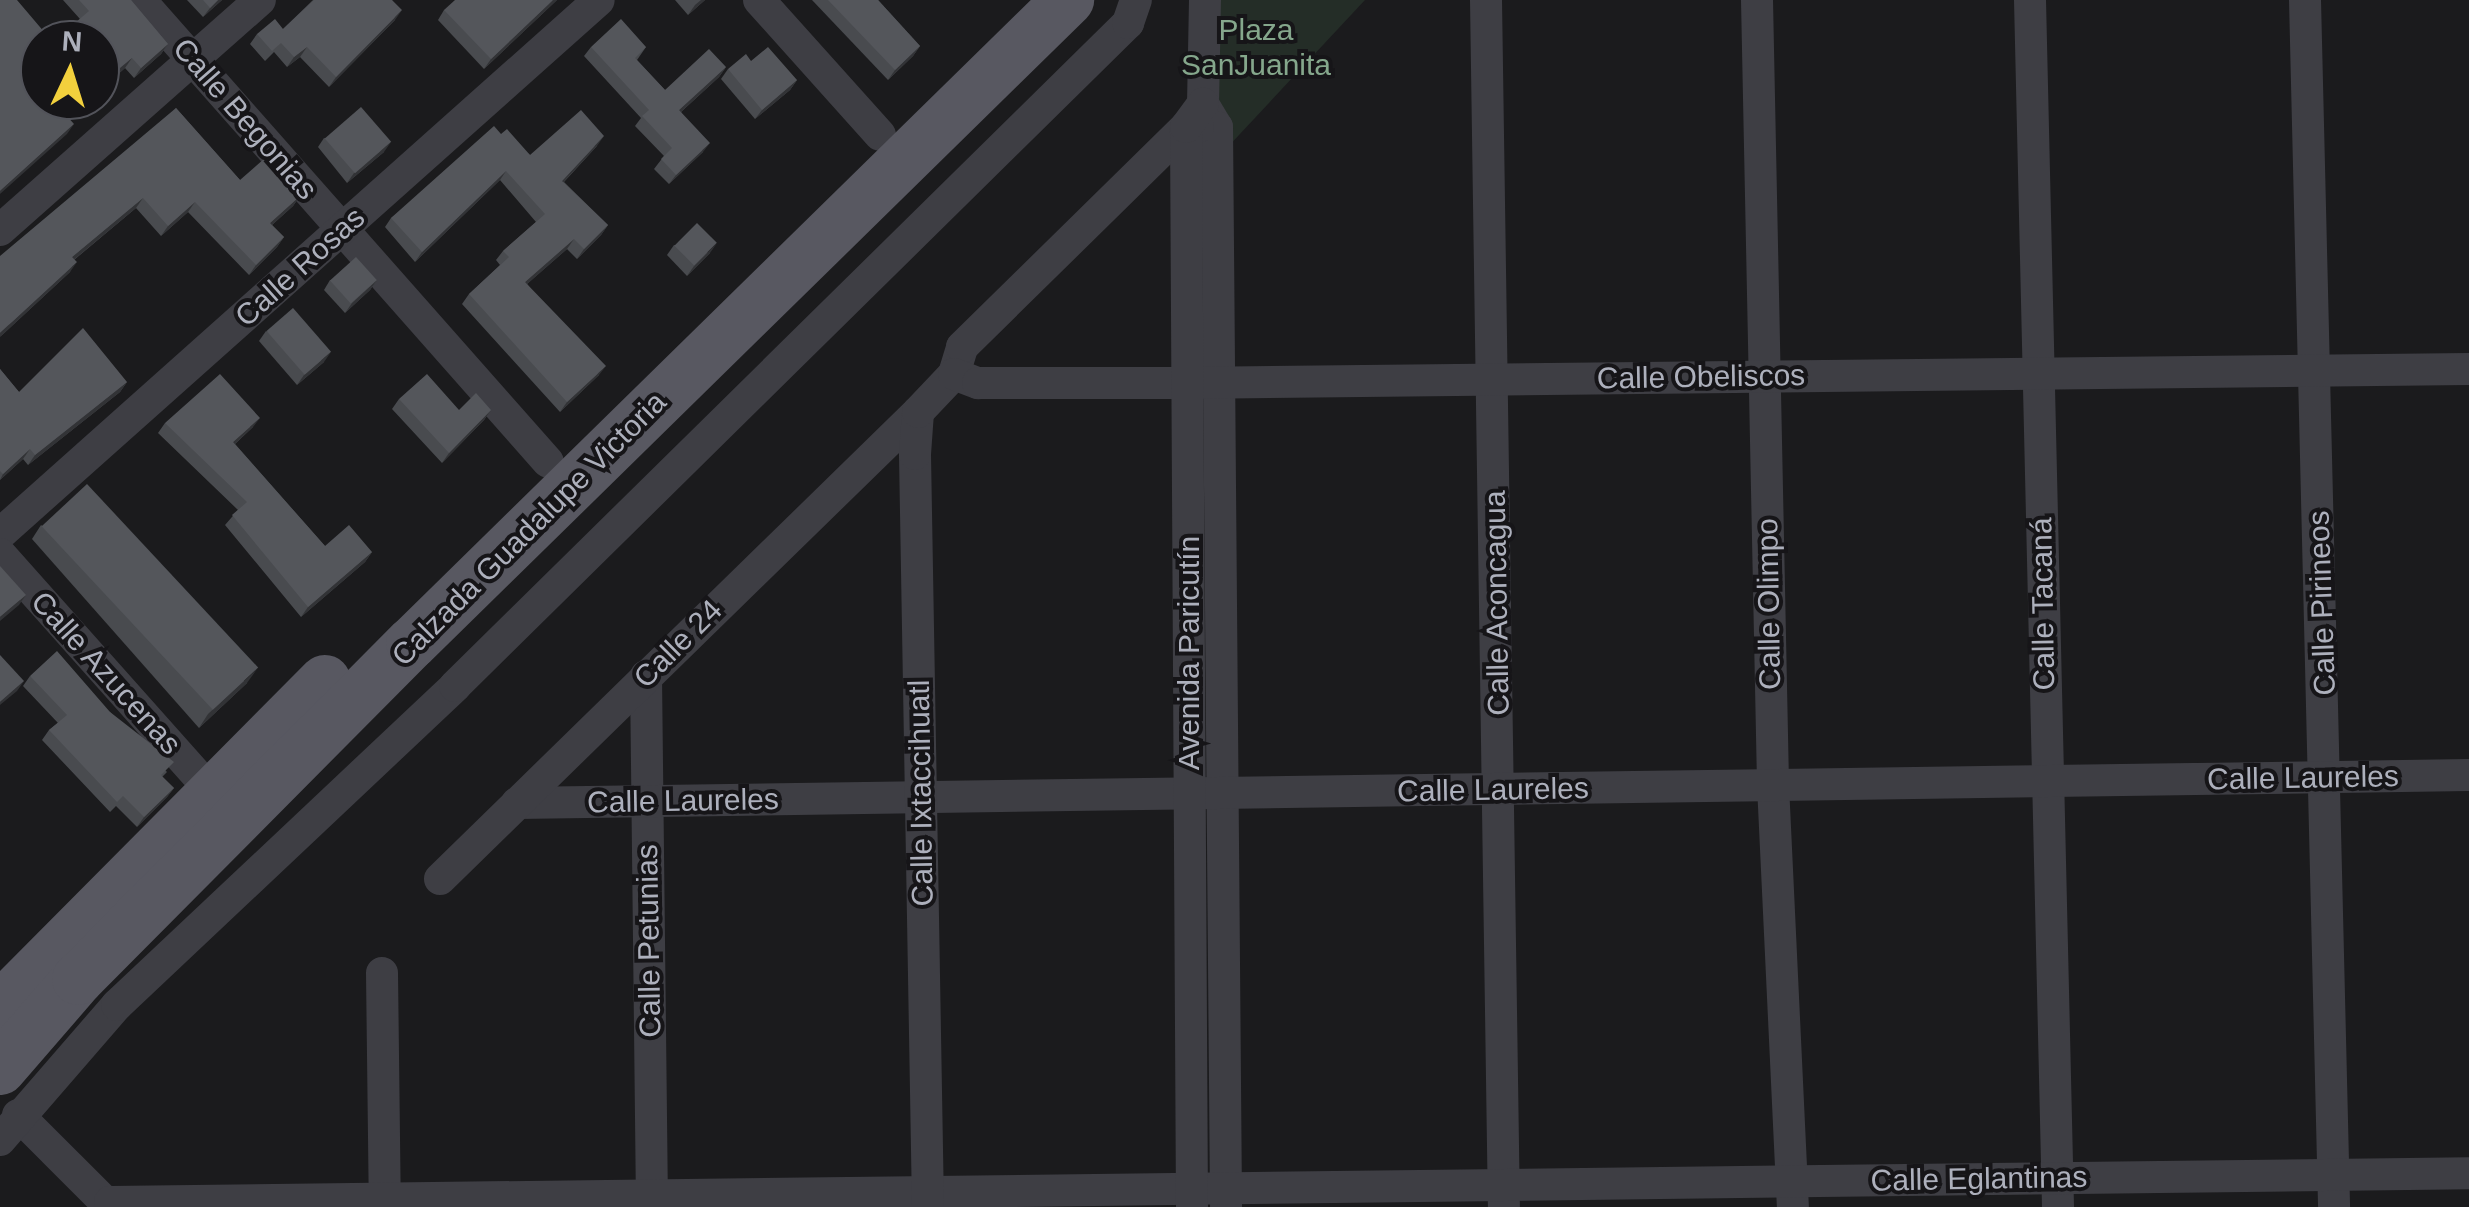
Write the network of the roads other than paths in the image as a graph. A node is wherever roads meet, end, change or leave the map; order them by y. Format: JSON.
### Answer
{"nodes":[{"id":1,"x":140,"y":0,"type":"edge"},
{"id":2,"x":260,"y":0,"type":"edge"},
{"id":3,"x":599,"y":0,"type":"edge"},
{"id":4,"x":760,"y":0,"type":"edge"},
{"id":5,"x":1018,"y":0,"type":"edge"},
{"id":6,"x":1068,"y":0,"type":"edge"},
{"id":7,"x":1136,"y":0,"type":"edge"},
{"id":8,"x":1204,"y":0,"type":"edge"},
{"id":9,"x":1486,"y":0,"type":"edge"},
{"id":10,"x":1758,"y":0,"type":"edge"},
{"id":11,"x":2030,"y":0,"type":"edge"},
{"id":12,"x":2305,"y":0,"type":"edge"},
{"id":13,"x":192,"y":60,"type":"junction"},
{"id":14,"x":1202,"y":119,"type":"junction"},
{"id":15,"x":880,"y":135,"type":"junction"},
{"id":16,"x":342,"y":229,"type":"junction"},
{"id":17,"x":0,"y":230,"type":"edge"},
{"id":18,"x":2469,"y":369,"type":"edge"},
{"id":19,"x":2315,"y":370,"type":"junction"},
{"id":20,"x":2038,"y":374,"type":"junction"},
{"id":21,"x":1764,"y":376,"type":"junction"},
{"id":22,"x":1492,"y":379,"type":"junction"},
{"id":23,"x":947,"y":380,"type":"junction"},
{"id":24,"x":1203,"y":383,"type":"junction"},
{"id":25,"x":918,"y":412,"type":"junction"},
{"id":26,"x":548,"y":462,"type":"junction"},
{"id":27,"x":0,"y":534,"type":"edge"},
{"id":28,"x":0,"y":554,"type":"edge"},
{"id":29,"x":646,"y":676,"type":"junction"},
{"id":30,"x":2469,"y":775,"type":"edge"},
{"id":31,"x":2326,"y":778,"type":"junction"},
{"id":32,"x":2046,"y":782,"type":"junction"},
{"id":33,"x":1772,"y":786,"type":"junction"},
{"id":34,"x":1500,"y":790,"type":"junction"},
{"id":35,"x":213,"y":793,"type":"junction"},
{"id":36,"x":1206,"y":794,"type":"junction"},
{"id":37,"x":921,"y":798,"type":"junction"},
{"id":38,"x":648,"y":801,"type":"junction"},
{"id":39,"x":517,"y":803,"type":"junction"},
{"id":40,"x":440,"y":879,"type":"dead end"},
{"id":41,"x":382,"y":973,"type":"dead end"},
{"id":42,"x":0,"y":1008,"type":"edge"},
{"id":43,"x":6,"y":1108,"type":"edge"},
{"id":44,"x":2469,"y":1173,"type":"edge"},
{"id":45,"x":2333,"y":1191,"type":"edge"},
{"id":46,"x":2058,"y":1192,"type":"edge"},
{"id":47,"x":1793,"y":1194,"type":"edge"},
{"id":48,"x":1504,"y":1196,"type":"edge"},
{"id":49,"x":1192,"y":1198,"type":"edge"},
{"id":50,"x":1226,"y":1198,"type":"edge"},
{"id":51,"x":928,"y":1200,"type":"edge"},
{"id":52,"x":652,"y":1201,"type":"edge"},
{"id":53,"x":384,"y":1203,"type":"edge"},
{"id":54,"x":110,"y":1205,"type":"edge"}],
"edges":[{"from":1,"to":13,"type":"street","name":"Calle Begonias"},
{"from":2,"to":13,"type":"street"},
{"from":3,"to":16,"type":"street","name":"Calle Rosas"},
{"from":4,"to":15,"type":"street"},
{"from":5,"to":15,"type":"main road","name":"Calzada Guadalupe Victoria"},
{"from":6,"to":43,"type":"main road","name":"Calzada Guadalupe Victoria"},
{"from":7,"to":43,"type":"street"},
{"from":8,"to":14,"type":"street","name":"Avenida Paricutín"},
{"from":9,"to":22,"type":"street","name":"Calle Aconcagua"},
{"from":10,"to":21,"type":"street","name":"Calle Olimpo"},
{"from":11,"to":20,"type":"street","name":"Calle Tacaná"},
{"from":12,"to":19,"type":"street","name":"Calle Pirineos"},
{"from":13,"to":16,"type":"street","name":"Calle Begonias"},
{"from":13,"to":17,"type":"street"},
{"from":14,"to":23,"type":"street"},
{"from":14,"to":24,"type":"street","name":"Avenida Paricutín"},
{"from":15,"to":26,"type":"main road","name":"Calzada Guadalupe Victoria"},
{"from":16,"to":26,"type":"street","name":"Calle Begonias"},
{"from":16,"to":27,"type":"street","name":"Calle Rosas"},
{"from":18,"to":19,"type":"street","name":"Calle Obeliscos"},
{"from":19,"to":20,"type":"street","name":"Calle Obeliscos"},
{"from":19,"to":31,"type":"street","name":"Calle Pirineos"},
{"from":20,"to":21,"type":"street","name":"Calle Obeliscos"},
{"from":20,"to":32,"type":"street","name":"Calle Tacaná"},
{"from":21,"to":22,"type":"street","name":"Calle Obeliscos"},
{"from":21,"to":33,"type":"street","name":"Calle Olimpo"},
{"from":22,"to":24,"type":"street","name":"Calle Obeliscos"},
{"from":22,"to":34,"type":"street","name":"Calle Aconcagua"},
{"from":23,"to":24,"type":"street","name":"Calle Obeliscos"},
{"from":23,"to":25,"type":"street"},
{"from":24,"to":36,"type":"street","name":"Avenida Paricutín"},
{"from":25,"to":29,"type":"street","name":"Calle 24"},
{"from":25,"to":37,"type":"street","name":"Calle Ixtaccihuatl"},
{"from":26,"to":35,"type":"main road","name":"Calzada Guadalupe Victoria"},
{"from":28,"to":35,"type":"street","name":"Calle Azucenas"},
{"from":29,"to":38,"type":"street","name":"Calle Petunias"},
{"from":29,"to":39,"type":"street","name":"Calle 24"},
{"from":30,"to":31,"type":"street","name":"Calle Laureles"},
{"from":31,"to":32,"type":"street","name":"Calle Laureles"},
{"from":31,"to":45,"type":"street","name":"Calle Pirineos"},
{"from":32,"to":33,"type":"street","name":"Calle Laureles"},
{"from":32,"to":46,"type":"street","name":"Calle Tacaná"},
{"from":33,"to":34,"type":"street","name":"Calle Laureles"},
{"from":33,"to":47,"type":"street","name":"Calle Olimpo"},
{"from":34,"to":36,"type":"street","name":"Calle Laureles"},
{"from":34,"to":48,"type":"street","name":"Calle Aconcagua"},
{"from":35,"to":42,"type":"main road","name":"Calzada Guadalupe Victoria"},
{"from":36,"to":37,"type":"street","name":"Calle Laureles"},
{"from":36,"to":49,"type":"street","name":"Avenida Paricutín"},
{"from":36,"to":50,"type":"street","name":"Avenida Paricutín"},
{"from":37,"to":38,"type":"street","name":"Calle Laureles"},
{"from":37,"to":51,"type":"street","name":"Calle Ixtaccihuatl"},
{"from":38,"to":39,"type":"street","name":"Calle Laureles"},
{"from":38,"to":52,"type":"street","name":"Calle Petunias"},
{"from":39,"to":40,"type":"street","name":"Calle 24"},
{"from":41,"to":53,"type":"street"},
{"from":43,"to":54,"type":"street"},
{"from":44,"to":45,"type":"street","name":"Calle Eglantinas"},
{"from":45,"to":46,"type":"street","name":"Calle Eglantinas"},
{"from":46,"to":47,"type":"street","name":"Calle Eglantinas"},
{"from":47,"to":48,"type":"street","name":"Calle Eglantinas"},
{"from":48,"to":50,"type":"street","name":"Calle Eglantinas"},
{"from":49,"to":50,"type":"street","name":"Calle Eglantinas"},
{"from":49,"to":51,"type":"street","name":"Calle Eglantinas"},
{"from":51,"to":52,"type":"street","name":"Calle Eglantinas"},
{"from":52,"to":53,"type":"street","name":"Calle Eglantinas"},
{"from":53,"to":54,"type":"street","name":"Calle Eglantinas"}]}
